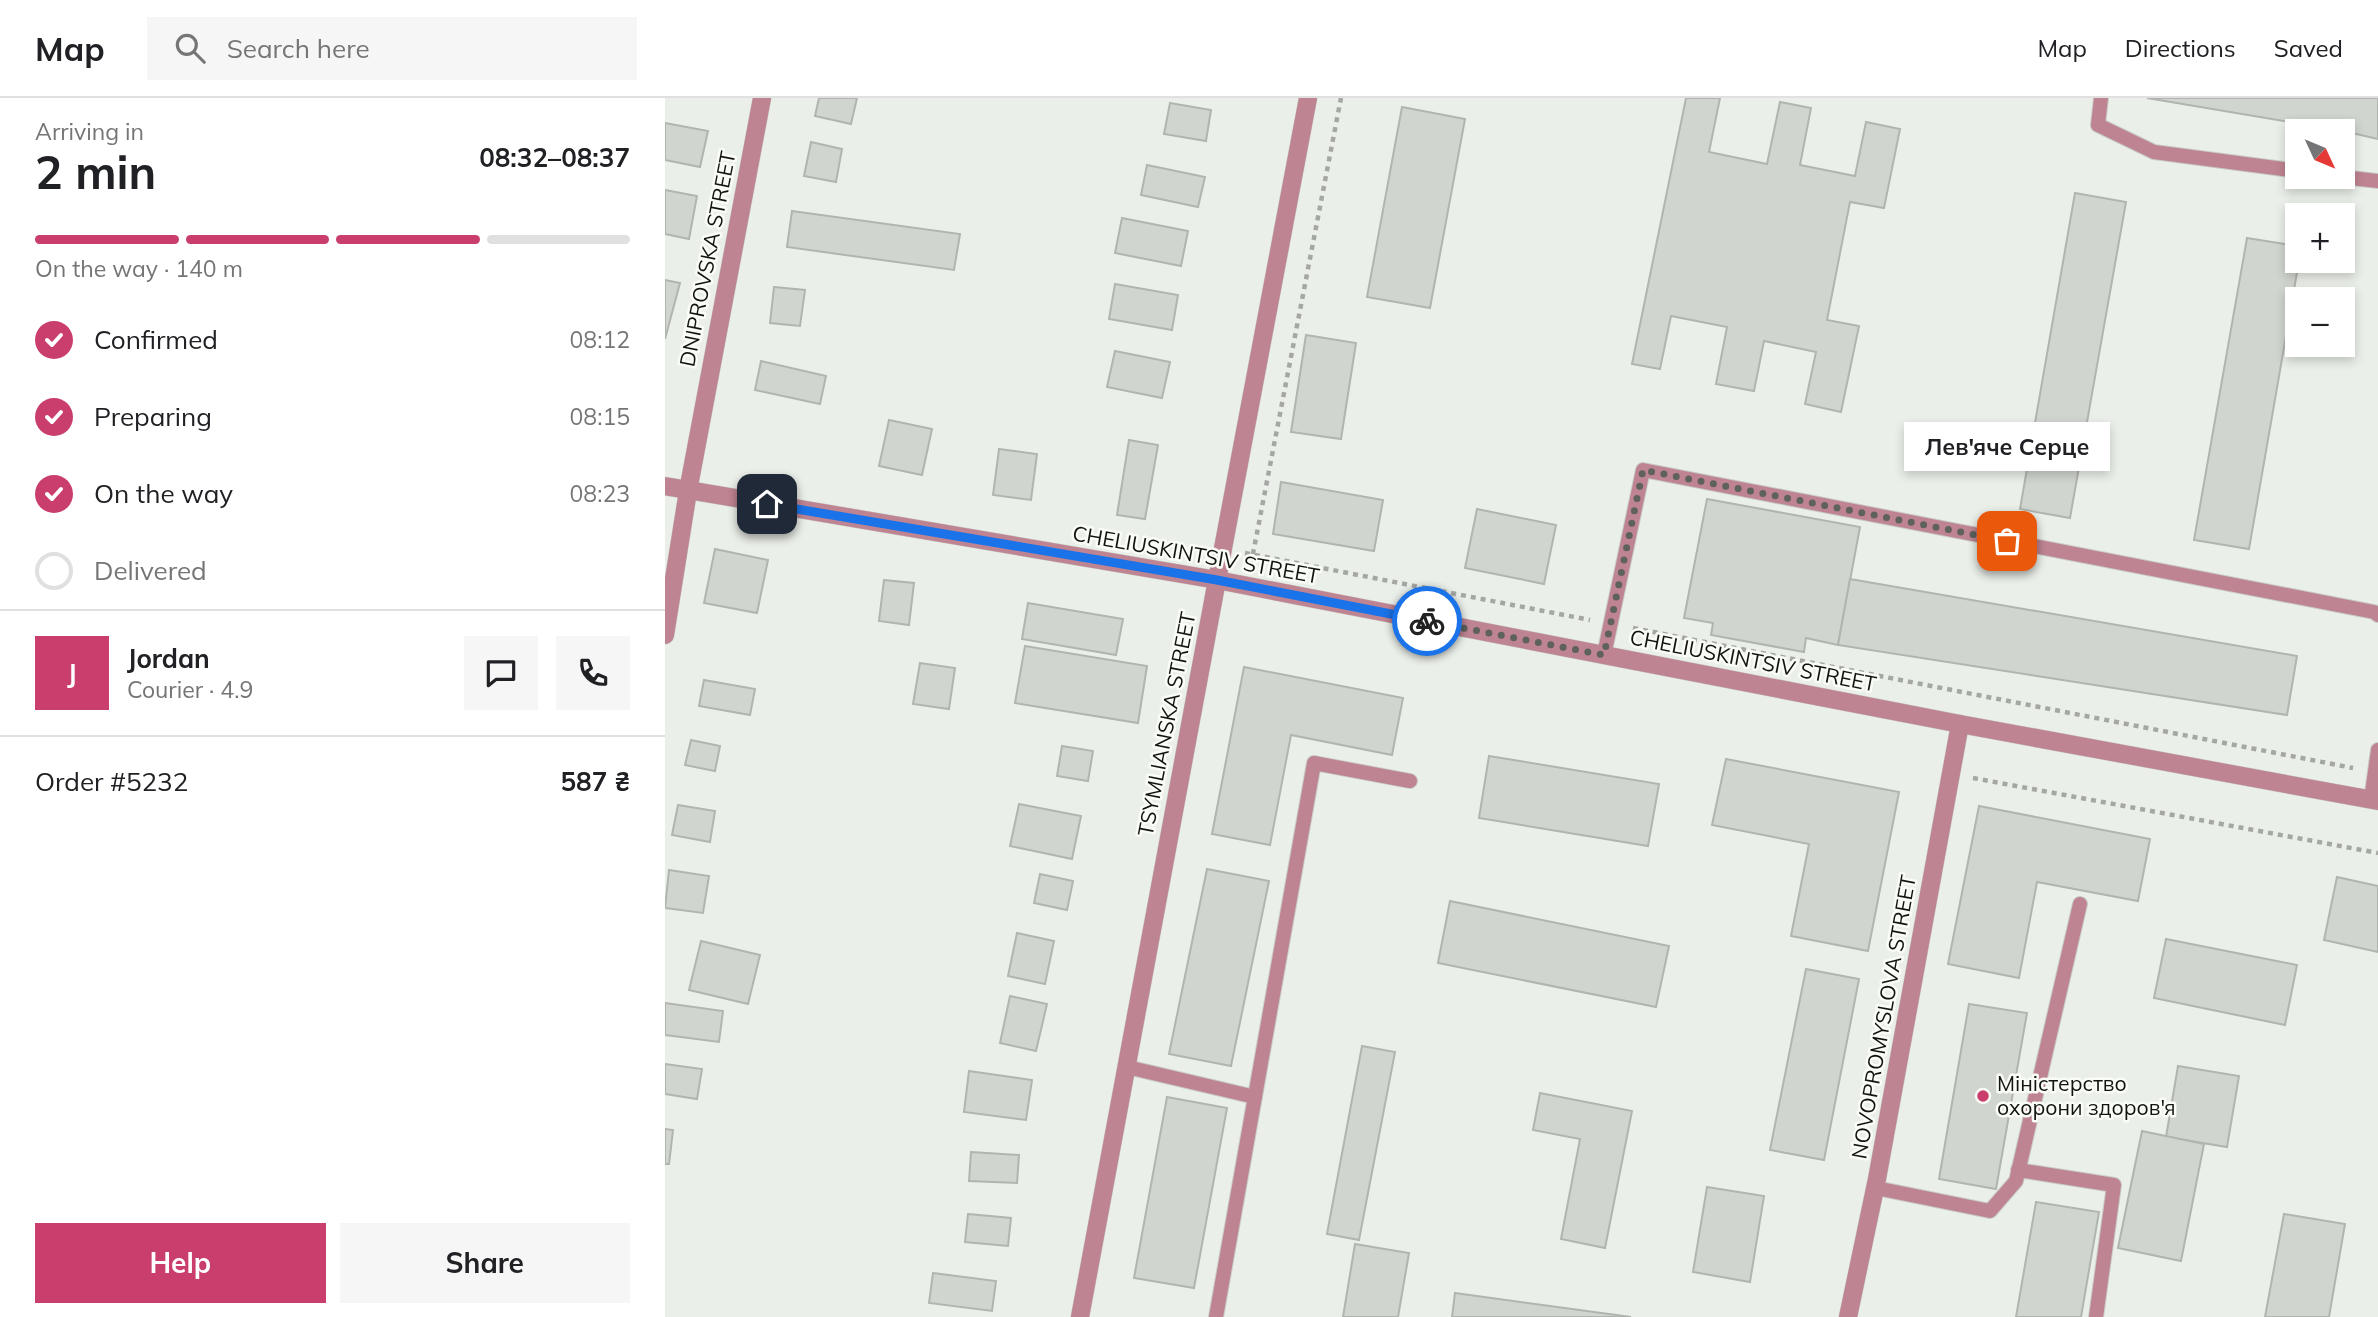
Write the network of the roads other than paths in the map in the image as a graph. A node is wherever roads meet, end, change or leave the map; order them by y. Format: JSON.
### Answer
{"nodes":[{"id":1,"x":762,"y":98,"type":"edge"},
{"id":2,"x":1308,"y":98,"type":"edge"},
{"id":3,"x":2101,"y":98,"type":"edge"},
{"id":4,"x":2285,"y":169,"type":"edge"},
{"id":5,"x":2355,"y":178,"type":"edge"},
{"id":6,"x":2378,"y":181,"type":"edge"},
{"id":7,"x":665,"y":486,"type":"edge"},
{"id":8,"x":688,"y":491,"type":"junction"},
{"id":9,"x":1217,"y":580,"type":"junction"},
{"id":10,"x":2378,"y":615,"type":"edge"},
{"id":11,"x":665,"y":635,"type":"edge"},
{"id":12,"x":1604,"y":655,"type":"junction"},
{"id":13,"x":1960,"y":724,"type":"junction"},
{"id":14,"x":2378,"y":750,"type":"edge"},
{"id":15,"x":1410,"y":781,"type":"dead end"},
{"id":16,"x":2374,"y":801,"type":"edge"},
{"id":17,"x":2080,"y":904,"type":"dead end"},
{"id":18,"x":1127,"y":1067,"type":"junction"},
{"id":19,"x":1255,"y":1097,"type":"junction"},
{"id":20,"x":2018,"y":1170,"type":"junction"},
{"id":21,"x":1876,"y":1188,"type":"junction"},
{"id":22,"x":1080,"y":1317,"type":"edge"},
{"id":23,"x":1216,"y":1317,"type":"edge"},
{"id":24,"x":1848,"y":1317,"type":"edge"},
{"id":25,"x":2096,"y":1317,"type":"edge"}],
"edges":[{"from":1,"to":8,"type":"street","name":"DNIPROVSKA STREET"},
{"from":2,"to":9,"type":"street","name":"TSYMLIANSKA STREET"},
{"from":3,"to":4,"type":"lane"},
{"from":5,"to":6,"type":"lane"},
{"from":7,"to":8,"type":"street","name":"CHELIUSKINTSIV STREET"},
{"from":8,"to":9,"type":"street","name":"CHELIUSKINTSIV STREET"},
{"from":8,"to":11,"type":"street","name":"DNIPROVSKA STREET"},
{"from":9,"to":12,"type":"street","name":"CHELIUSKINTSIV STREET"},
{"from":9,"to":18,"type":"street","name":"TSYMLIANSKA STREET"},
{"from":10,"to":12,"type":"lane"},
{"from":12,"to":13,"type":"street","name":"CHELIUSKINTSIV STREET"},
{"from":13,"to":16,"type":"street","name":"CHELIUSKINTSIV STREET"},
{"from":13,"to":21,"type":"street","name":"NOVOPROMYSLOVA STREET"},
{"from":14,"to":16,"type":"lane"},
{"from":15,"to":19,"type":"lane"},
{"from":17,"to":20,"type":"lane"},
{"from":18,"to":19,"type":"lane"},
{"from":18,"to":22,"type":"street","name":"TSYMLIANSKA STREET"},
{"from":19,"to":23,"type":"lane"},
{"from":20,"to":21,"type":"lane"},
{"from":20,"to":25,"type":"lane"},
{"from":21,"to":24,"type":"street","name":"NOVOPROMYSLOVA STREET"}]}
